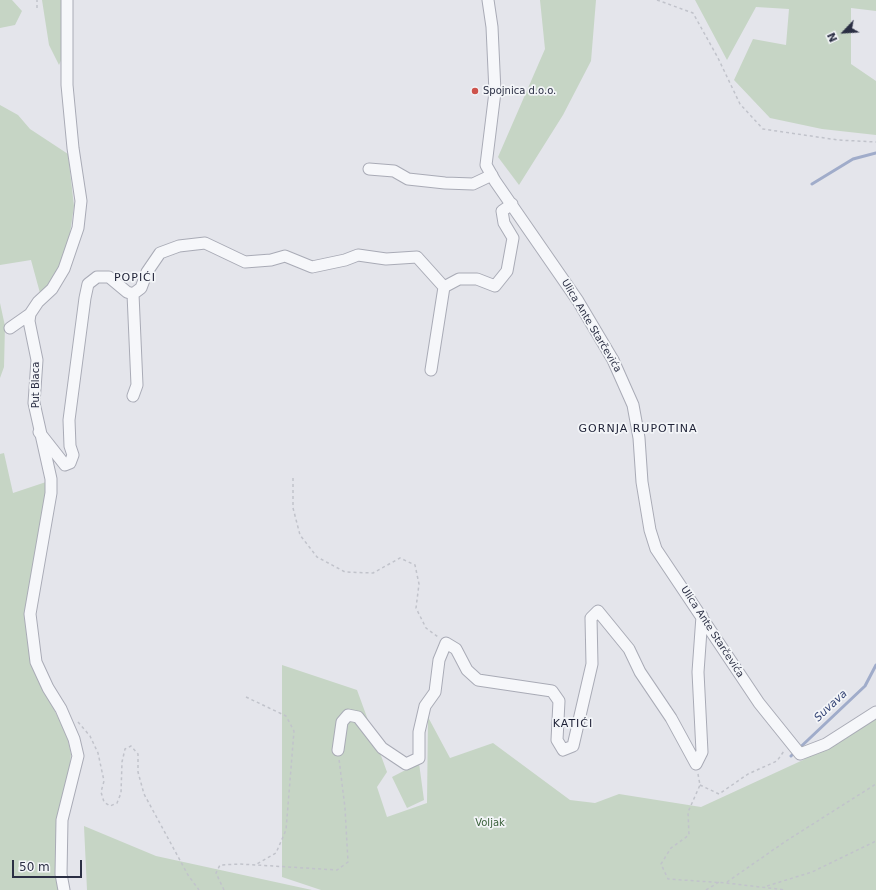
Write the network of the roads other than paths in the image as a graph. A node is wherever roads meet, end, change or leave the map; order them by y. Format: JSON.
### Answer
{"nodes":[{"id":1,"x":67,"y":0,"type":"edge"},
{"id":2,"x":488,"y":0,"type":"edge"},
{"id":3,"x":369,"y":169,"type":"dead end"},
{"id":4,"x":492,"y":175,"type":"junction"},
{"id":5,"x":512,"y":204,"type":"junction"},
{"id":6,"x":444,"y":287,"type":"junction"},
{"id":7,"x":133,"y":294,"type":"junction"},
{"id":8,"x":30,"y":314,"type":"junction"},
{"id":9,"x":10,"y":328,"type":"dead end"},
{"id":10,"x":431,"y":370,"type":"dead end"},
{"id":11,"x":133,"y":396,"type":"dead end"},
{"id":12,"x":39,"y":432,"type":"junction"},
{"id":13,"x":702,"y":616,"type":"junction"},
{"id":14,"x":876,"y":712,"type":"edge"},
{"id":15,"x":338,"y":750,"type":"road end"},
{"id":16,"x":64,"y":890,"type":"edge"}],
"edges":[{"from":1,"to":8,"type":"street"},
{"from":2,"to":4,"type":"street","name":"Ulica Ante Starčevića"},
{"from":3,"to":4,"type":"street"},
{"from":4,"to":5,"type":"street","name":"Ulica Ante Starčevića"},
{"from":5,"to":6,"type":"street"},
{"from":5,"to":13,"type":"street","name":"Ulica Ante Starčevića"},
{"from":6,"to":7,"type":"street"},
{"from":6,"to":10,"type":"street"},
{"from":7,"to":11,"type":"street"},
{"from":7,"to":12,"type":"street"},
{"from":8,"to":9,"type":"street"},
{"from":8,"to":12,"type":"street","name":"Put Blaca"},
{"from":12,"to":16,"type":"street","name":"Put Blaca"},
{"from":13,"to":14,"type":"street","name":"Ulica Ante Starčevića"},
{"from":13,"to":15,"type":"street"}]}
